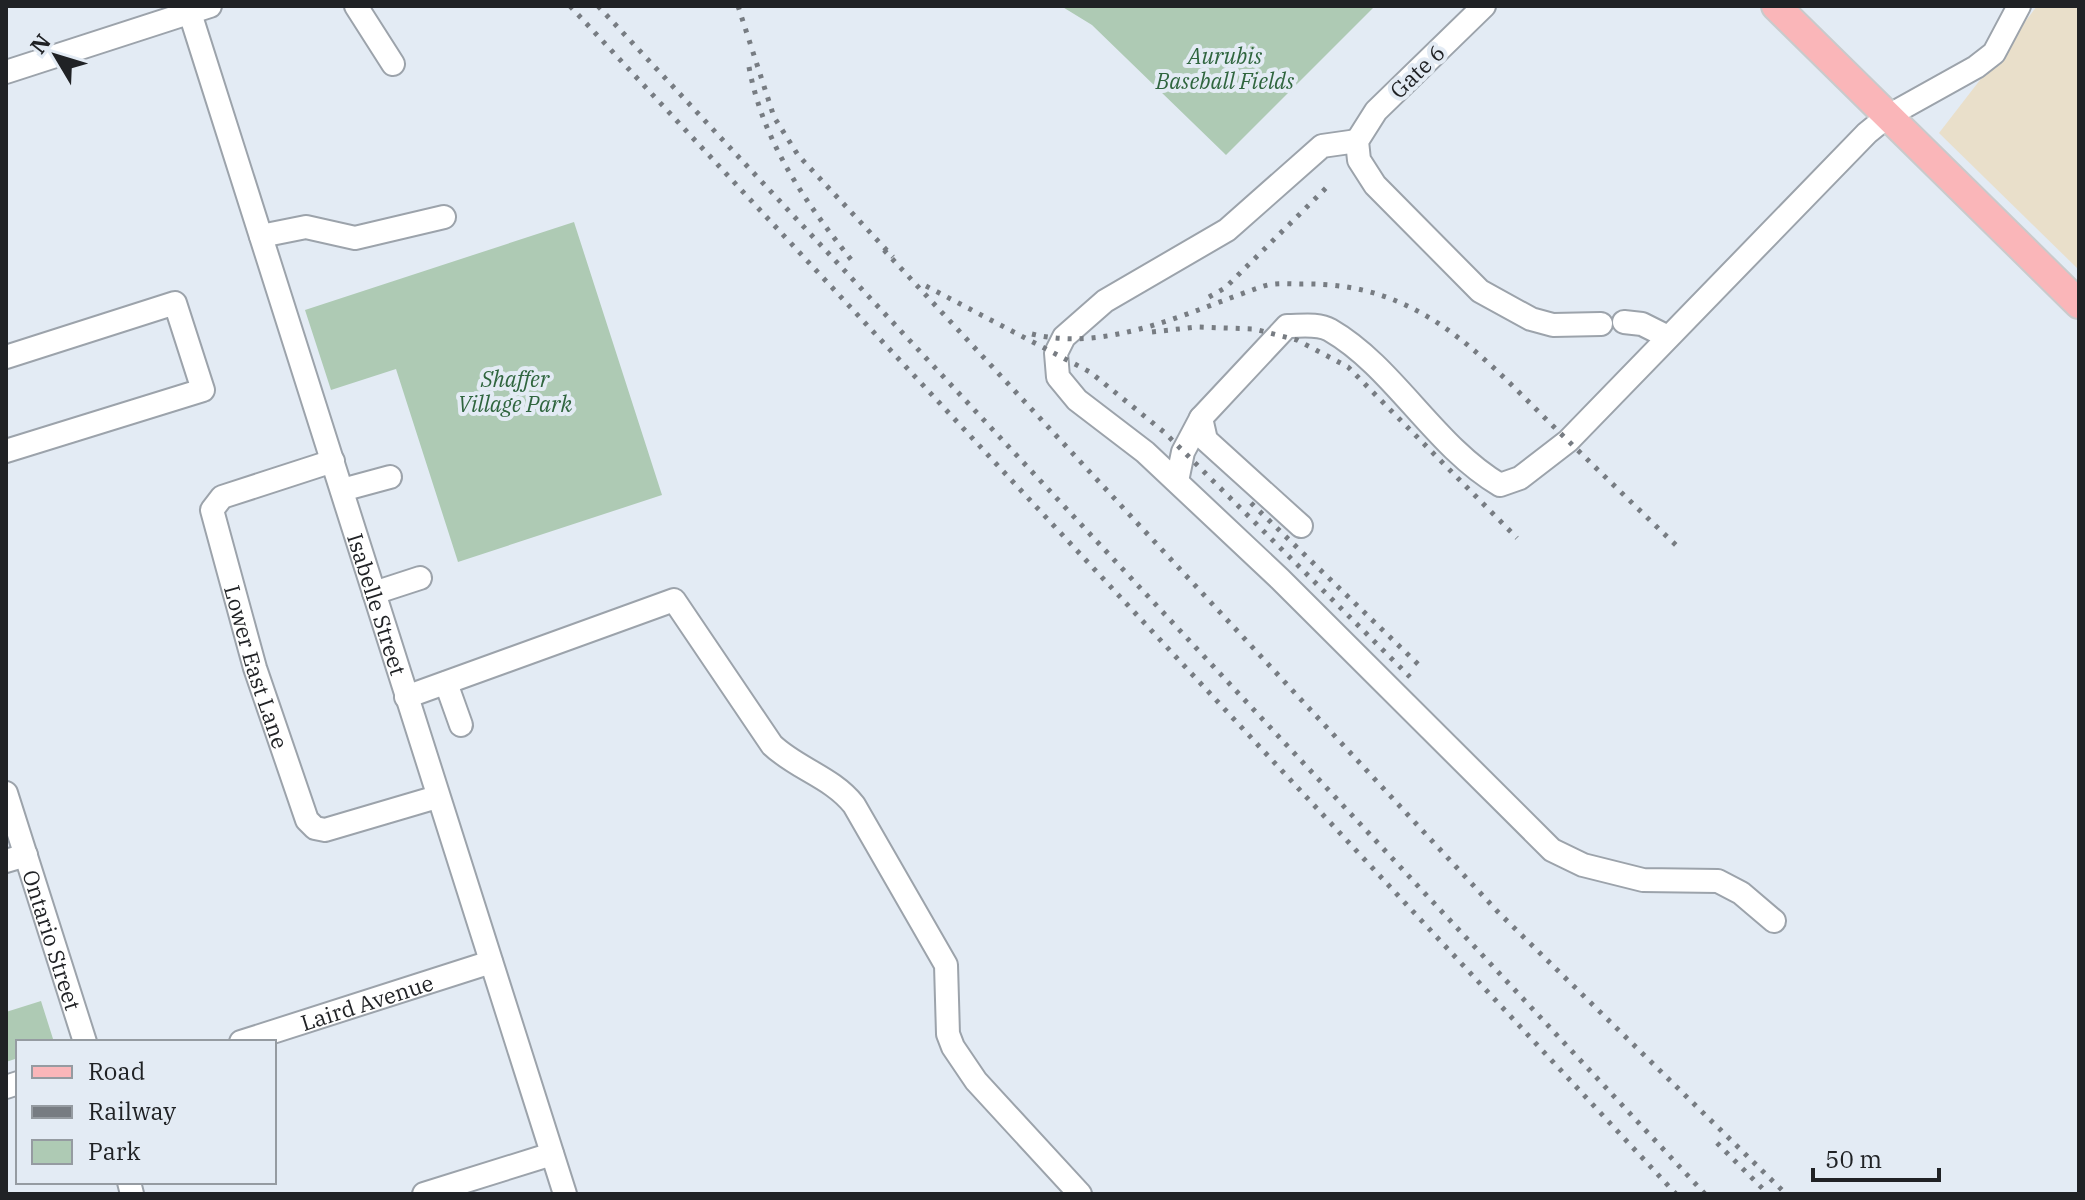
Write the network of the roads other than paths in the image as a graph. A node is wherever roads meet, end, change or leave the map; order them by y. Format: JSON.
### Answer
{"nodes":[{"id":1,"x":356,"y":6,"type":"edge"},
{"id":2,"x":1484,"y":6,"type":"edge"},
{"id":3,"x":1776,"y":6,"type":"edge"},
{"id":4,"x":2019,"y":6,"type":"edge"},
{"id":5,"x":200,"y":9,"type":"edge"},
{"id":6,"x":393,"y":64,"type":"dead end"},
{"id":7,"x":6,"y":72,"type":"edge"},
{"id":8,"x":1888,"y":116,"type":"junction"},
{"id":9,"x":1357,"y":141,"type":"junction"},
{"id":10,"x":444,"y":217,"type":"dead end"},
{"id":11,"x":261,"y":236,"type":"junction"},
{"id":12,"x":2079,"y":304,"type":"edge"},
{"id":13,"x":1624,"y":322,"type":"dead end"},
{"id":14,"x":1601,"y":324,"type":"dead end"},
{"id":15,"x":1668,"y":337,"type":"junction"},
{"id":16,"x":6,"y":357,"type":"edge"},
{"id":17,"x":1201,"y":418,"type":"junction"},
{"id":18,"x":6,"y":451,"type":"edge"},
{"id":19,"x":333,"y":461,"type":"junction"},
{"id":20,"x":390,"y":477,"type":"dead end"},
{"id":21,"x":1177,"y":481,"type":"junction"},
{"id":22,"x":342,"y":490,"type":"junction"},
{"id":23,"x":1301,"y":526,"type":"dead end"},
{"id":24,"x":420,"y":578,"type":"dead end"},
{"id":25,"x":374,"y":593,"type":"junction"},
{"id":26,"x":446,"y":683,"type":"junction"},
{"id":27,"x":406,"y":697,"type":"junction"},
{"id":28,"x":461,"y":725,"type":"dead end"},
{"id":29,"x":6,"y":793,"type":"edge"},
{"id":30,"x":437,"y":797,"type":"junction"},
{"id":31,"x":16,"y":858,"type":"edge"},
{"id":32,"x":1774,"y":921,"type":"dead end"},
{"id":33,"x":491,"y":962,"type":"junction"},
{"id":34,"x":84,"y":1040,"type":"edge"},
{"id":35,"x":247,"y":1040,"type":"edge"},
{"id":36,"x":552,"y":1154,"type":"junction"},
{"id":37,"x":424,"y":1194,"type":"edge"},
{"id":38,"x":565,"y":1194,"type":"edge"},
{"id":39,"x":1080,"y":1194,"type":"edge"}],
"edges":[{"from":1,"to":6,"type":"street"},
{"from":2,"to":9,"type":"street","name":"Gate 6"},
{"from":3,"to":8,"type":"main road"},
{"from":4,"to":8,"type":"street"},
{"from":5,"to":7,"type":"street"},
{"from":5,"to":11,"type":"street","name":"Isabelle Street"},
{"from":8,"to":12,"type":"main road"},
{"from":8,"to":15,"type":"street"},
{"from":9,"to":14,"type":"street"},
{"from":9,"to":21,"type":"street"},
{"from":10,"to":11,"type":"street"},
{"from":11,"to":19,"type":"street","name":"Isabelle Street"},
{"from":13,"to":15,"type":"street"},
{"from":15,"to":17,"type":"street"},
{"from":16,"to":18,"type":"street"},
{"from":17,"to":21,"type":"street"},
{"from":17,"to":23,"type":"street"},
{"from":19,"to":22,"type":"street","name":"Isabelle Street"},
{"from":19,"to":30,"type":"street","name":"Lower East Lane"},
{"from":20,"to":22,"type":"street"},
{"from":21,"to":32,"type":"street"},
{"from":22,"to":25,"type":"street","name":"Isabelle Street"},
{"from":24,"to":25,"type":"street"},
{"from":25,"to":27,"type":"street","name":"Isabelle Street"},
{"from":26,"to":27,"type":"street"},
{"from":26,"to":28,"type":"street"},
{"from":26,"to":39,"type":"street"},
{"from":27,"to":30,"type":"street","name":"Isabelle Street"},
{"from":29,"to":31,"type":"street","name":"Ontario Street"},
{"from":30,"to":33,"type":"street","name":"Isabelle Street"},
{"from":31,"to":34,"type":"street","name":"Ontario Street"},
{"from":33,"to":35,"type":"street","name":"Laird Avenue"},
{"from":33,"to":36,"type":"street","name":"Isabelle Street"},
{"from":36,"to":37,"type":"street"},
{"from":36,"to":38,"type":"street","name":"Isabelle Street"}]}
